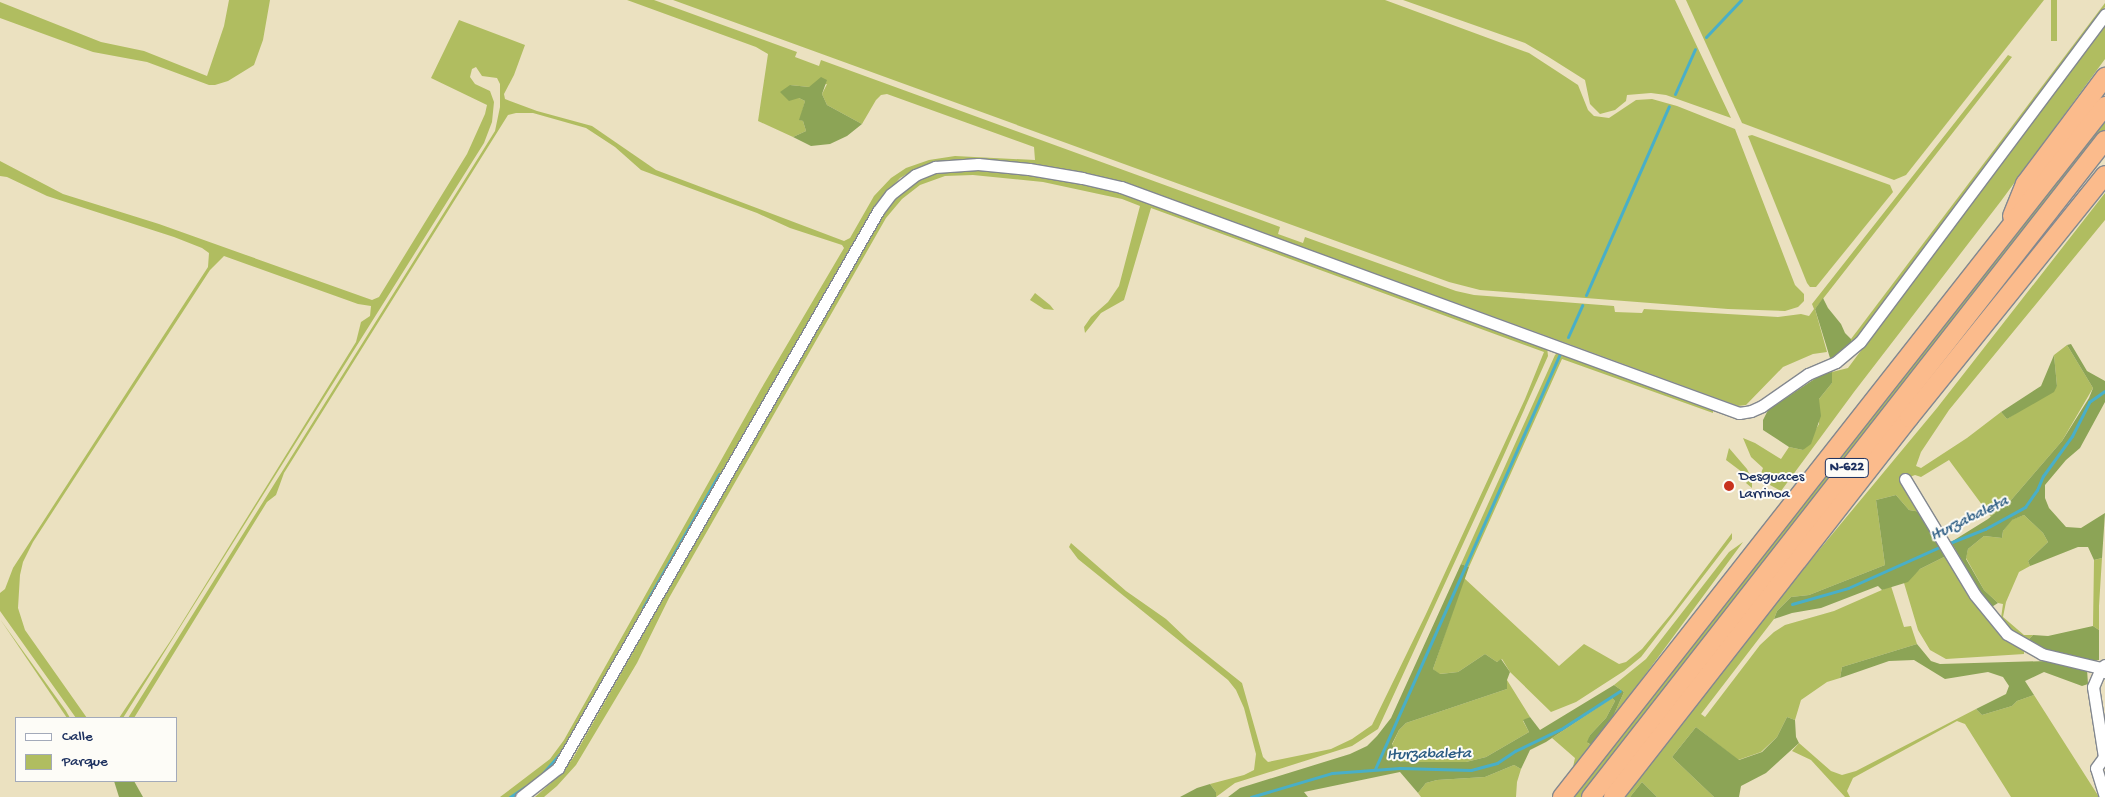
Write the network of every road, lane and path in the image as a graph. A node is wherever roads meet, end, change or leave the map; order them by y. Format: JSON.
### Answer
{"nodes":[{"id":1,"x":2105,"y":14,"type":"edge"},
{"id":2,"x":2105,"y":77,"type":"edge"},
{"id":3,"x":2105,"y":106,"type":"edge"},
{"id":4,"x":2105,"y":140,"type":"edge"},
{"id":5,"x":2105,"y":170,"type":"edge"},
{"id":6,"x":2105,"y":175,"type":"edge"},
{"id":7,"x":2002,"y":239,"type":"junction"},
{"id":8,"x":2036,"y":261,"type":"junction"},
{"id":9,"x":1906,"y":479,"type":"dead end"},
{"id":10,"x":2104,"y":669,"type":"edge"},
{"id":11,"x":521,"y":797,"type":"edge"},
{"id":12,"x":1562,"y":797,"type":"edge"},
{"id":13,"x":1591,"y":797,"type":"edge"},
{"id":14,"x":1613,"y":797,"type":"edge"},
{"id":15,"x":2105,"y":797,"type":"edge"}],
"edges":[{"from":1,"to":11,"type":"street"},
{"from":2,"to":7,"type":"highway"},
{"from":3,"to":7,"type":"highway","number":"N-622"},
{"from":4,"to":13,"type":"highway","number":"N-622"},
{"from":5,"to":8,"type":"highway"},
{"from":6,"to":8,"type":"highway"},
{"from":7,"to":12,"type":"highway","number":"N-622"},
{"from":8,"to":14,"type":"highway"},
{"from":9,"to":10,"type":"street"},
{"from":10,"to":15,"type":"street"}]}
